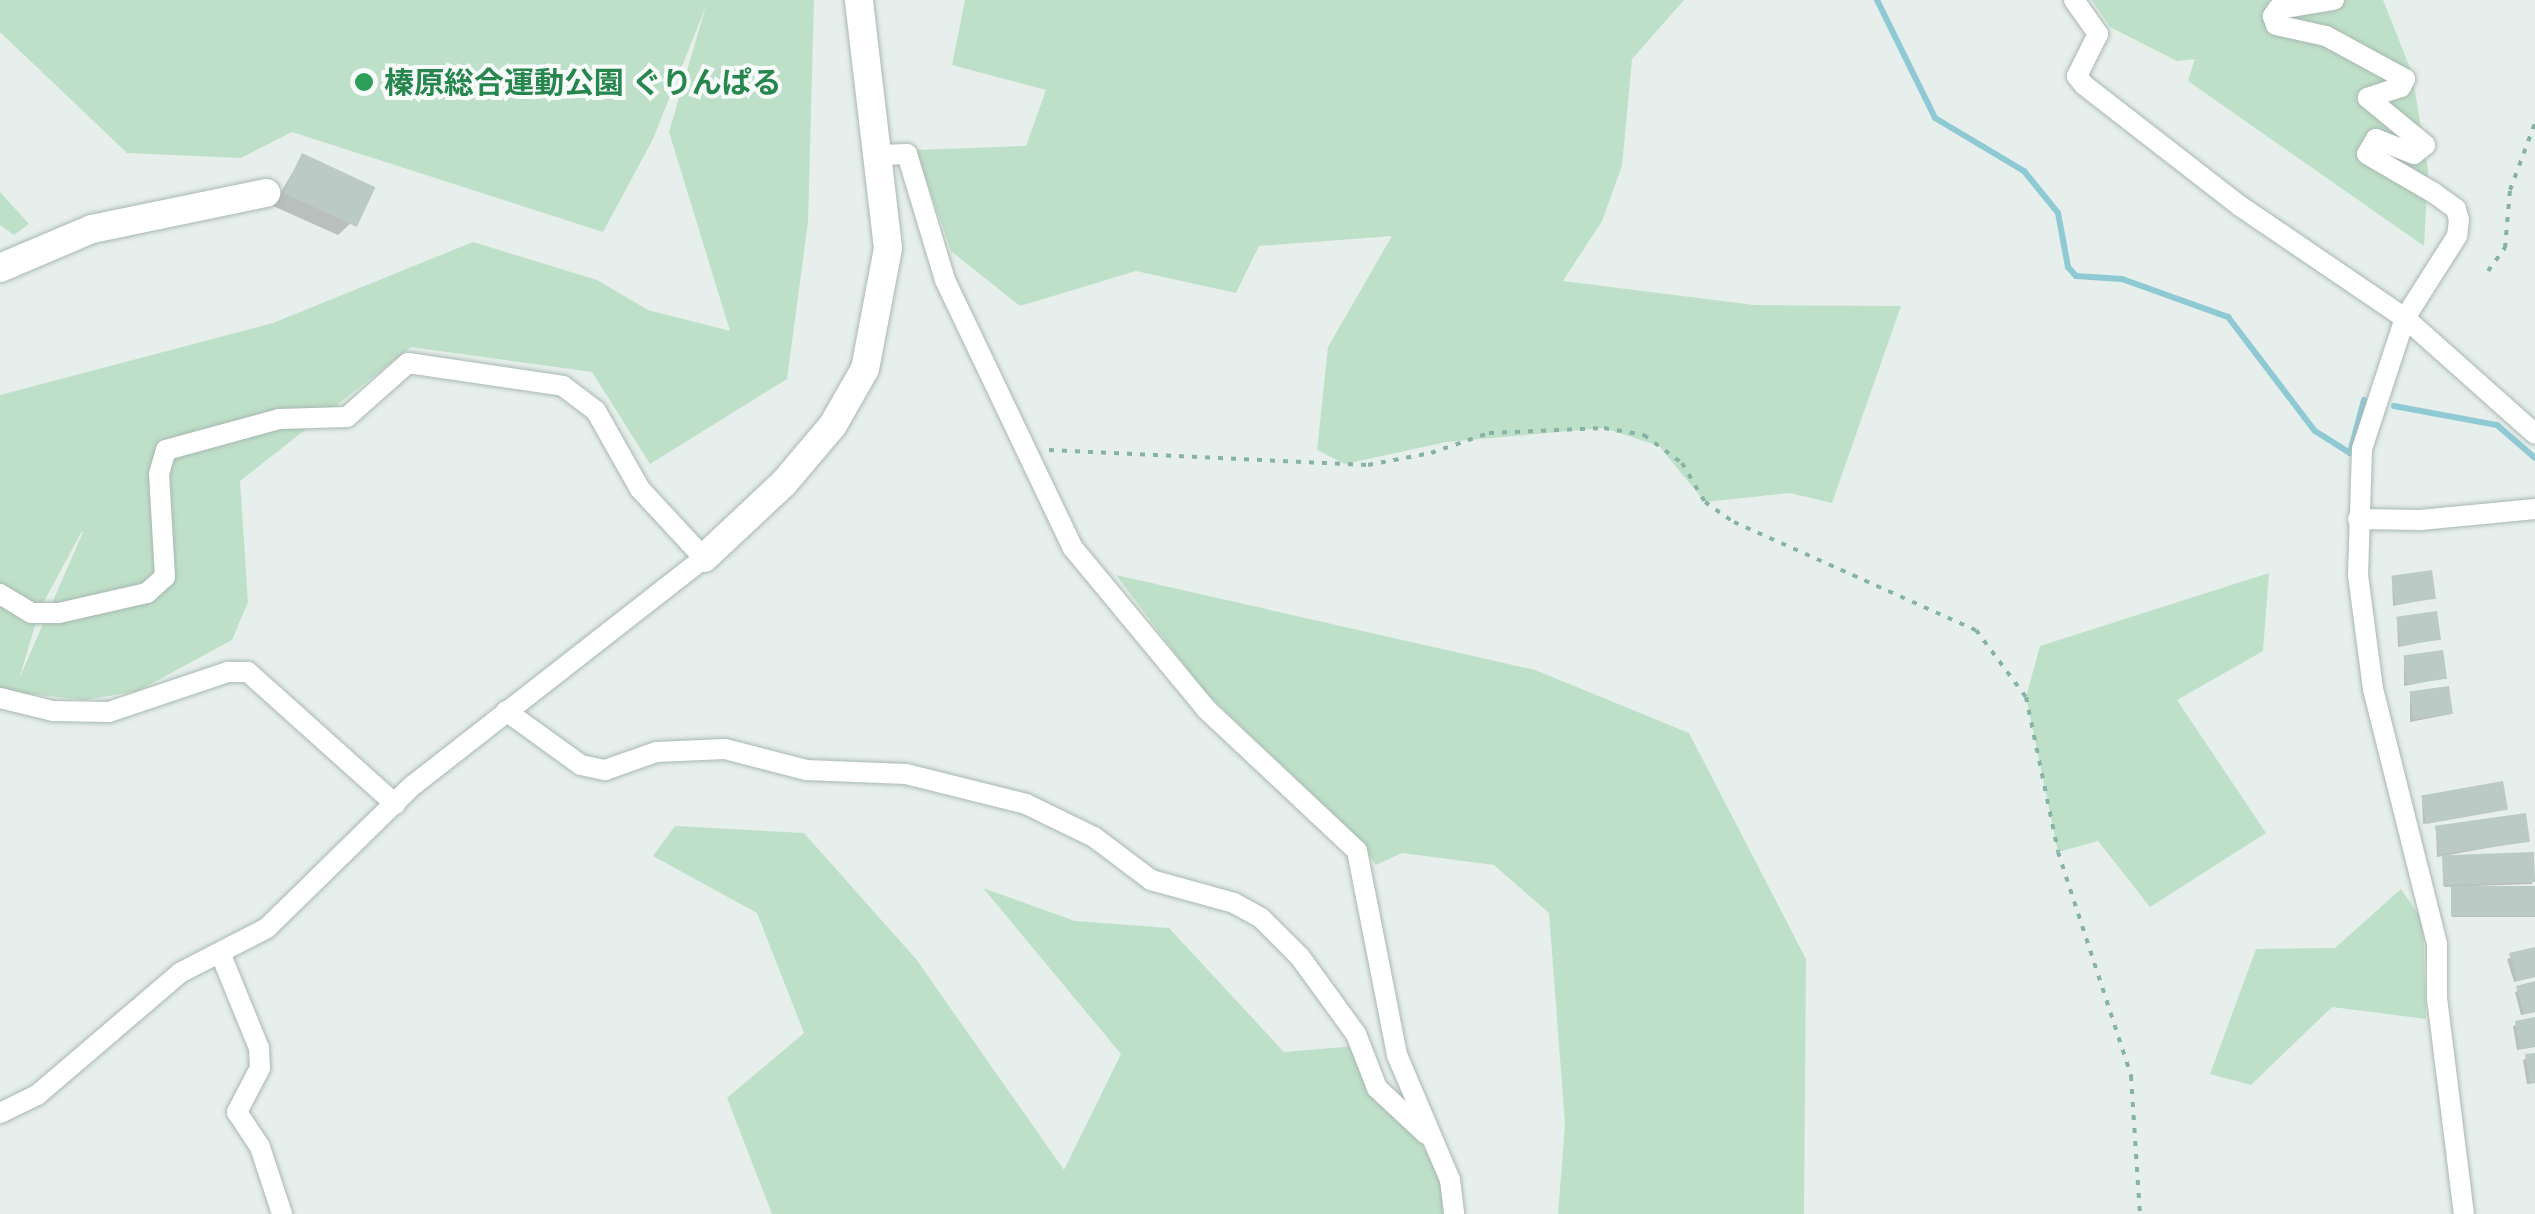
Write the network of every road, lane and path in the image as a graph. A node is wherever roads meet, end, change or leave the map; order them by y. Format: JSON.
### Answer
{"nodes":[{"id":1,"x":859,"y":0,"type":"edge"},
{"id":2,"x":2074,"y":0,"type":"edge"},
{"id":3,"x":2334,"y":0,"type":"edge"},
{"id":4,"x":2535,"y":122,"type":"edge"},
{"id":5,"x":881,"y":155,"type":"junction"},
{"id":6,"x":266,"y":193,"type":"dead end"},
{"id":7,"x":0,"y":268,"type":"edge"},
{"id":8,"x":2488,"y":271,"type":"dead end"},
{"id":9,"x":2405,"y":318,"type":"junction"},
{"id":10,"x":2535,"y":434,"type":"edge"},
{"id":11,"x":1029,"y":449,"type":"junction"},
{"id":12,"x":2535,"y":509,"type":"edge"},
{"id":13,"x":2358,"y":519,"type":"junction"},
{"id":14,"x":704,"y":558,"type":"junction"},
{"id":15,"x":0,"y":594,"type":"edge"},
{"id":16,"x":0,"y":698,"type":"edge"},
{"id":17,"x":506,"y":712,"type":"junction"},
{"id":18,"x":396,"y":804,"type":"junction"},
{"id":19,"x":221,"y":955,"type":"junction"},
{"id":20,"x":0,"y":1113,"type":"edge"},
{"id":21,"x":1426,"y":1134,"type":"junction"},
{"id":22,"x":282,"y":1214,"type":"edge"},
{"id":23,"x":1454,"y":1214,"type":"edge"},
{"id":24,"x":2140,"y":1214,"type":"edge"},
{"id":25,"x":2464,"y":1214,"type":"edge"}],
"edges":[{"from":1,"to":5,"type":"street"},
{"from":2,"to":9,"type":"street"},
{"from":3,"to":9,"type":"street"},
{"from":4,"to":8,"type":"path"},
{"from":5,"to":11,"type":"street"},
{"from":5,"to":14,"type":"street"},
{"from":6,"to":7,"type":"street"},
{"from":9,"to":10,"type":"street"},
{"from":9,"to":13,"type":"street"},
{"from":11,"to":21,"type":"street"},
{"from":11,"to":24,"type":"path"},
{"from":12,"to":13,"type":"street"},
{"from":13,"to":25,"type":"street"},
{"from":14,"to":15,"type":"street"},
{"from":14,"to":17,"type":"street"},
{"from":16,"to":18,"type":"street"},
{"from":17,"to":18,"type":"street"},
{"from":17,"to":21,"type":"street"},
{"from":18,"to":19,"type":"street"},
{"from":19,"to":20,"type":"street"},
{"from":19,"to":22,"type":"street"},
{"from":21,"to":23,"type":"street"}]}
